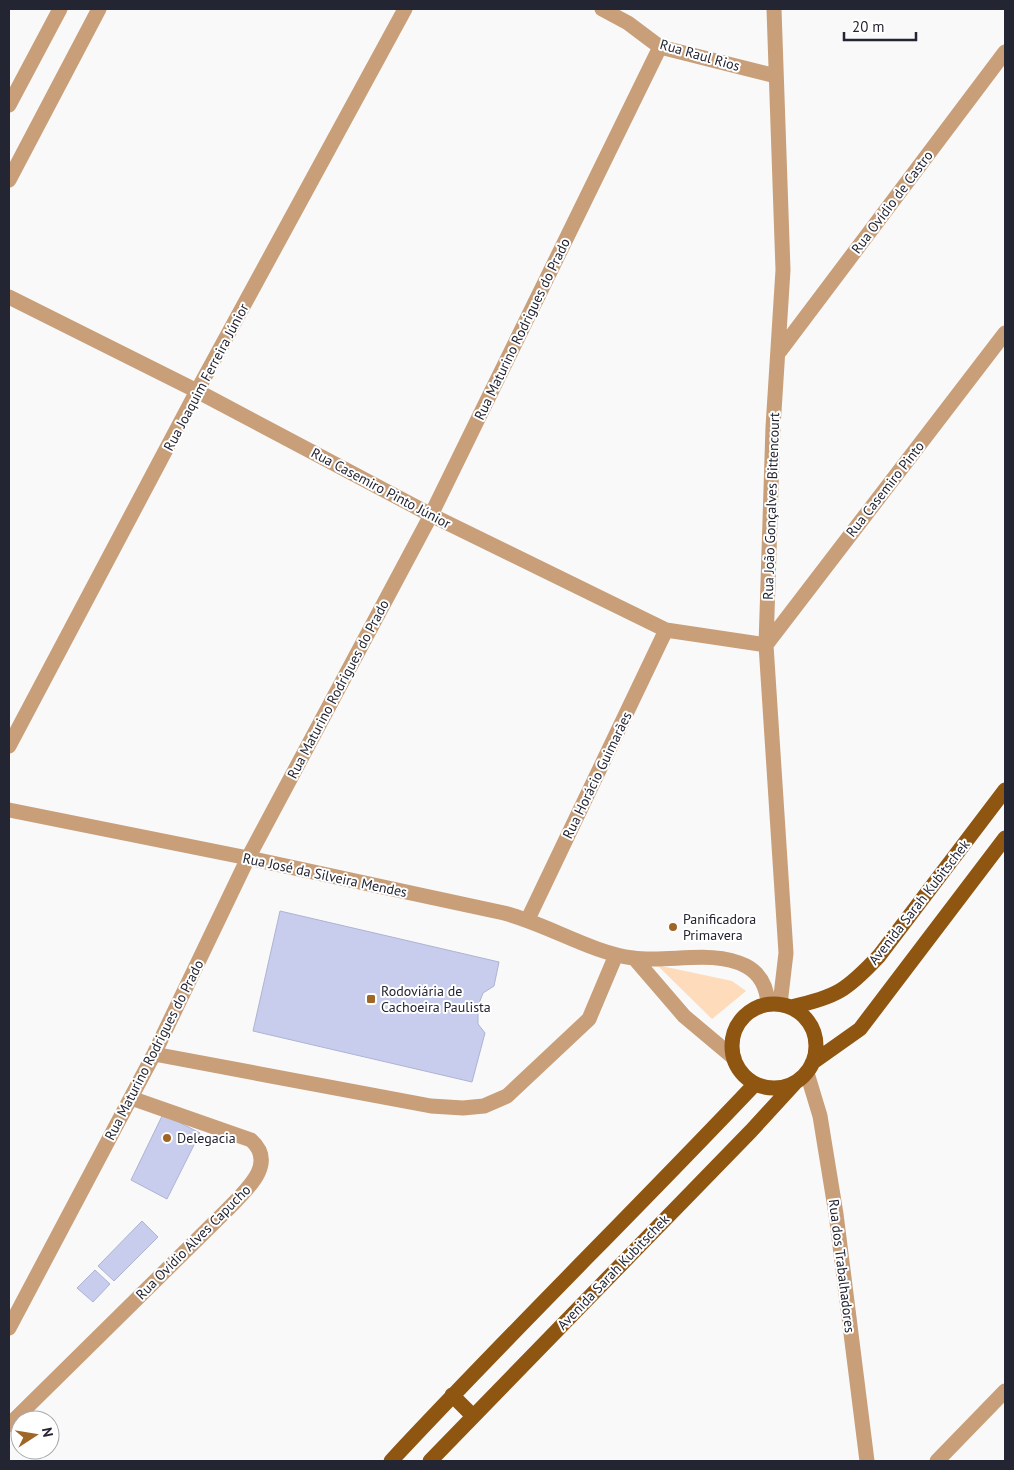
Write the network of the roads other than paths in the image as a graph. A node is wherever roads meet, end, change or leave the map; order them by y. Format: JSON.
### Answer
{"nodes":[{"id":1,"x":60,"y":9,"type":"edge"},
{"id":2,"x":99,"y":9,"type":"edge"},
{"id":3,"x":405,"y":9,"type":"edge"},
{"id":4,"x":602,"y":9,"type":"edge"},
{"id":5,"x":774,"y":9,"type":"edge"},
{"id":6,"x":660,"y":47,"type":"junction"},
{"id":7,"x":1005,"y":52,"type":"edge"},
{"id":8,"x":776,"y":76,"type":"junction"},
{"id":9,"x":9,"y":105,"type":"edge"},
{"id":10,"x":9,"y":180,"type":"edge"},
{"id":11,"x":9,"y":297,"type":"edge"},
{"id":12,"x":1005,"y":333,"type":"edge"},
{"id":13,"x":780,"y":351,"type":"junction"},
{"id":14,"x":198,"y":391,"type":"junction"},
{"id":15,"x":430,"y":514,"type":"junction"},
{"id":16,"x":666,"y":630,"type":"junction"},
{"id":17,"x":766,"y":645,"type":"junction"},
{"id":18,"x":9,"y":746,"type":"edge"},
{"id":19,"x":1005,"y":790,"type":"edge"},
{"id":20,"x":9,"y":810,"type":"edge"},
{"id":21,"x":1005,"y":838,"type":"edge"},
{"id":22,"x":248,"y":858,"type":"junction"},
{"id":23,"x":528,"y":919,"type":"junction"},
{"id":24,"x":616,"y":955,"type":"junction"},
{"id":25,"x":635,"y":959,"type":"junction"},
{"id":26,"x":780,"y":1005,"type":"junction"},
{"id":27,"x":154,"y":1054,"type":"junction"},
{"id":28,"x":734,"y":1058,"type":"junction"},
{"id":29,"x":810,"y":1068,"type":"junction"},
{"id":30,"x":795,"y":1083,"type":"junction"},
{"id":31,"x":755,"y":1084,"type":"junction"},
{"id":32,"x":131,"y":1098,"type":"junction"},
{"id":33,"x":646,"y":1198,"type":"junction"},
{"id":34,"x":663,"y":1220,"type":"junction"},
{"id":35,"x":9,"y":1328,"type":"edge"},
{"id":36,"x":1005,"y":1391,"type":"edge"},
{"id":37,"x":452,"y":1395,"type":"junction"},
{"id":38,"x":473,"y":1416,"type":"junction"},
{"id":39,"x":9,"y":1424,"type":"edge"},
{"id":40,"x":390,"y":1461,"type":"edge"},
{"id":41,"x":430,"y":1461,"type":"edge"},
{"id":42,"x":867,"y":1461,"type":"edge"},
{"id":43,"x":937,"y":1461,"type":"edge"}],
"edges":[{"from":1,"to":9,"type":"street"},
{"from":2,"to":10,"type":"street"},
{"from":3,"to":14,"type":"street","name":"Rua Joaquim Ferreira Júnior"},
{"from":4,"to":6,"type":"street","name":"Rua Raul Rios"},
{"from":5,"to":8,"type":"street","name":"Rua João Gonçalves Bittencourt"},
{"from":6,"to":8,"type":"street","name":"Rua Raul Rios"},
{"from":6,"to":15,"type":"street","name":"Rua Maturino Rodrigues do Prado"},
{"from":7,"to":13,"type":"street","name":"Rua Ovídio de Castro"},
{"from":8,"to":13,"type":"street","name":"Rua João Gonçalves Bittencourt"},
{"from":11,"to":14,"type":"street","name":"Rua Casemiro Pinto Júnior"},
{"from":12,"to":17,"type":"street","name":"Rua Casemiro Pinto"},
{"from":13,"to":17,"type":"street","name":"Rua João Gonçalves Bittencourt"},
{"from":14,"to":15,"type":"street","name":"Rua Casemiro Pinto Júnior"},
{"from":14,"to":18,"type":"street","name":"Rua Joaquim Ferreira Júnior"},
{"from":15,"to":16,"type":"street","name":"Rua Casemiro Pinto Júnior"},
{"from":15,"to":22,"type":"street","name":"Rua Maturino Rodrigues do Prado"},
{"from":16,"to":17,"type":"street","name":"Rua Casemiro Pinto Júnior"},
{"from":16,"to":23,"type":"street","name":"Rua Horácio Guimarães"},
{"from":17,"to":26,"type":"street","name":"Rua João Gonçalves Bittencourt"},
{"from":19,"to":26,"type":"main road","name":"Avenida Sarah Kubitschek"},
{"from":20,"to":22,"type":"street","name":"Rua José da Silveira Mendes"},
{"from":21,"to":29,"type":"main road","name":"Avenida Sarah Kubitschek"},
{"from":22,"to":23,"type":"street","name":"Rua José da Silveira Mendes"},
{"from":22,"to":27,"type":"street","name":"Rua Maturino Rodrigues do Prado"},
{"from":23,"to":24,"type":"street","name":"Rua José da Silveira Mendes"},
{"from":24,"to":25,"type":"street","name":"Rua José da Silveira Mendes"},
{"from":24,"to":27,"type":"street"},
{"from":25,"to":26,"type":"street","name":"Rua José da Silveira Mendes"},
{"from":25,"to":28,"type":"street"},
{"from":26,"to":28,"type":"main road"},
{"from":26,"to":29,"type":"main road"},
{"from":27,"to":32,"type":"street","name":"Rua Maturino Rodrigues do Prado"},
{"from":28,"to":31,"type":"main road"},
{"from":29,"to":30,"type":"main road"},
{"from":29,"to":42,"type":"street","name":"Rua dos Trabalhadores"},
{"from":30,"to":31,"type":"main road"},
{"from":30,"to":34,"type":"main road","name":"Avenida Sarah Kubitschek"},
{"from":31,"to":33,"type":"main road","name":"Avenida Sarah Kubitschek"},
{"from":32,"to":35,"type":"street","name":"Rua Maturino Rodrigues do Prado"},
{"from":32,"to":39,"type":"street","name":"Rua Ovídio Alves Capucho"},
{"from":33,"to":34,"type":"main road"},
{"from":33,"to":37,"type":"main road","name":"Avenida Sarah Kubitschek"},
{"from":34,"to":38,"type":"main road","name":"Avenida Sarah Kubitschek"},
{"from":36,"to":43,"type":"street"},
{"from":37,"to":38,"type":"main road"},
{"from":37,"to":40,"type":"main road","name":"Avenida Sarah Kubitschek"},
{"from":38,"to":41,"type":"main road","name":"Avenida Sarah Kubitschek"}]}
